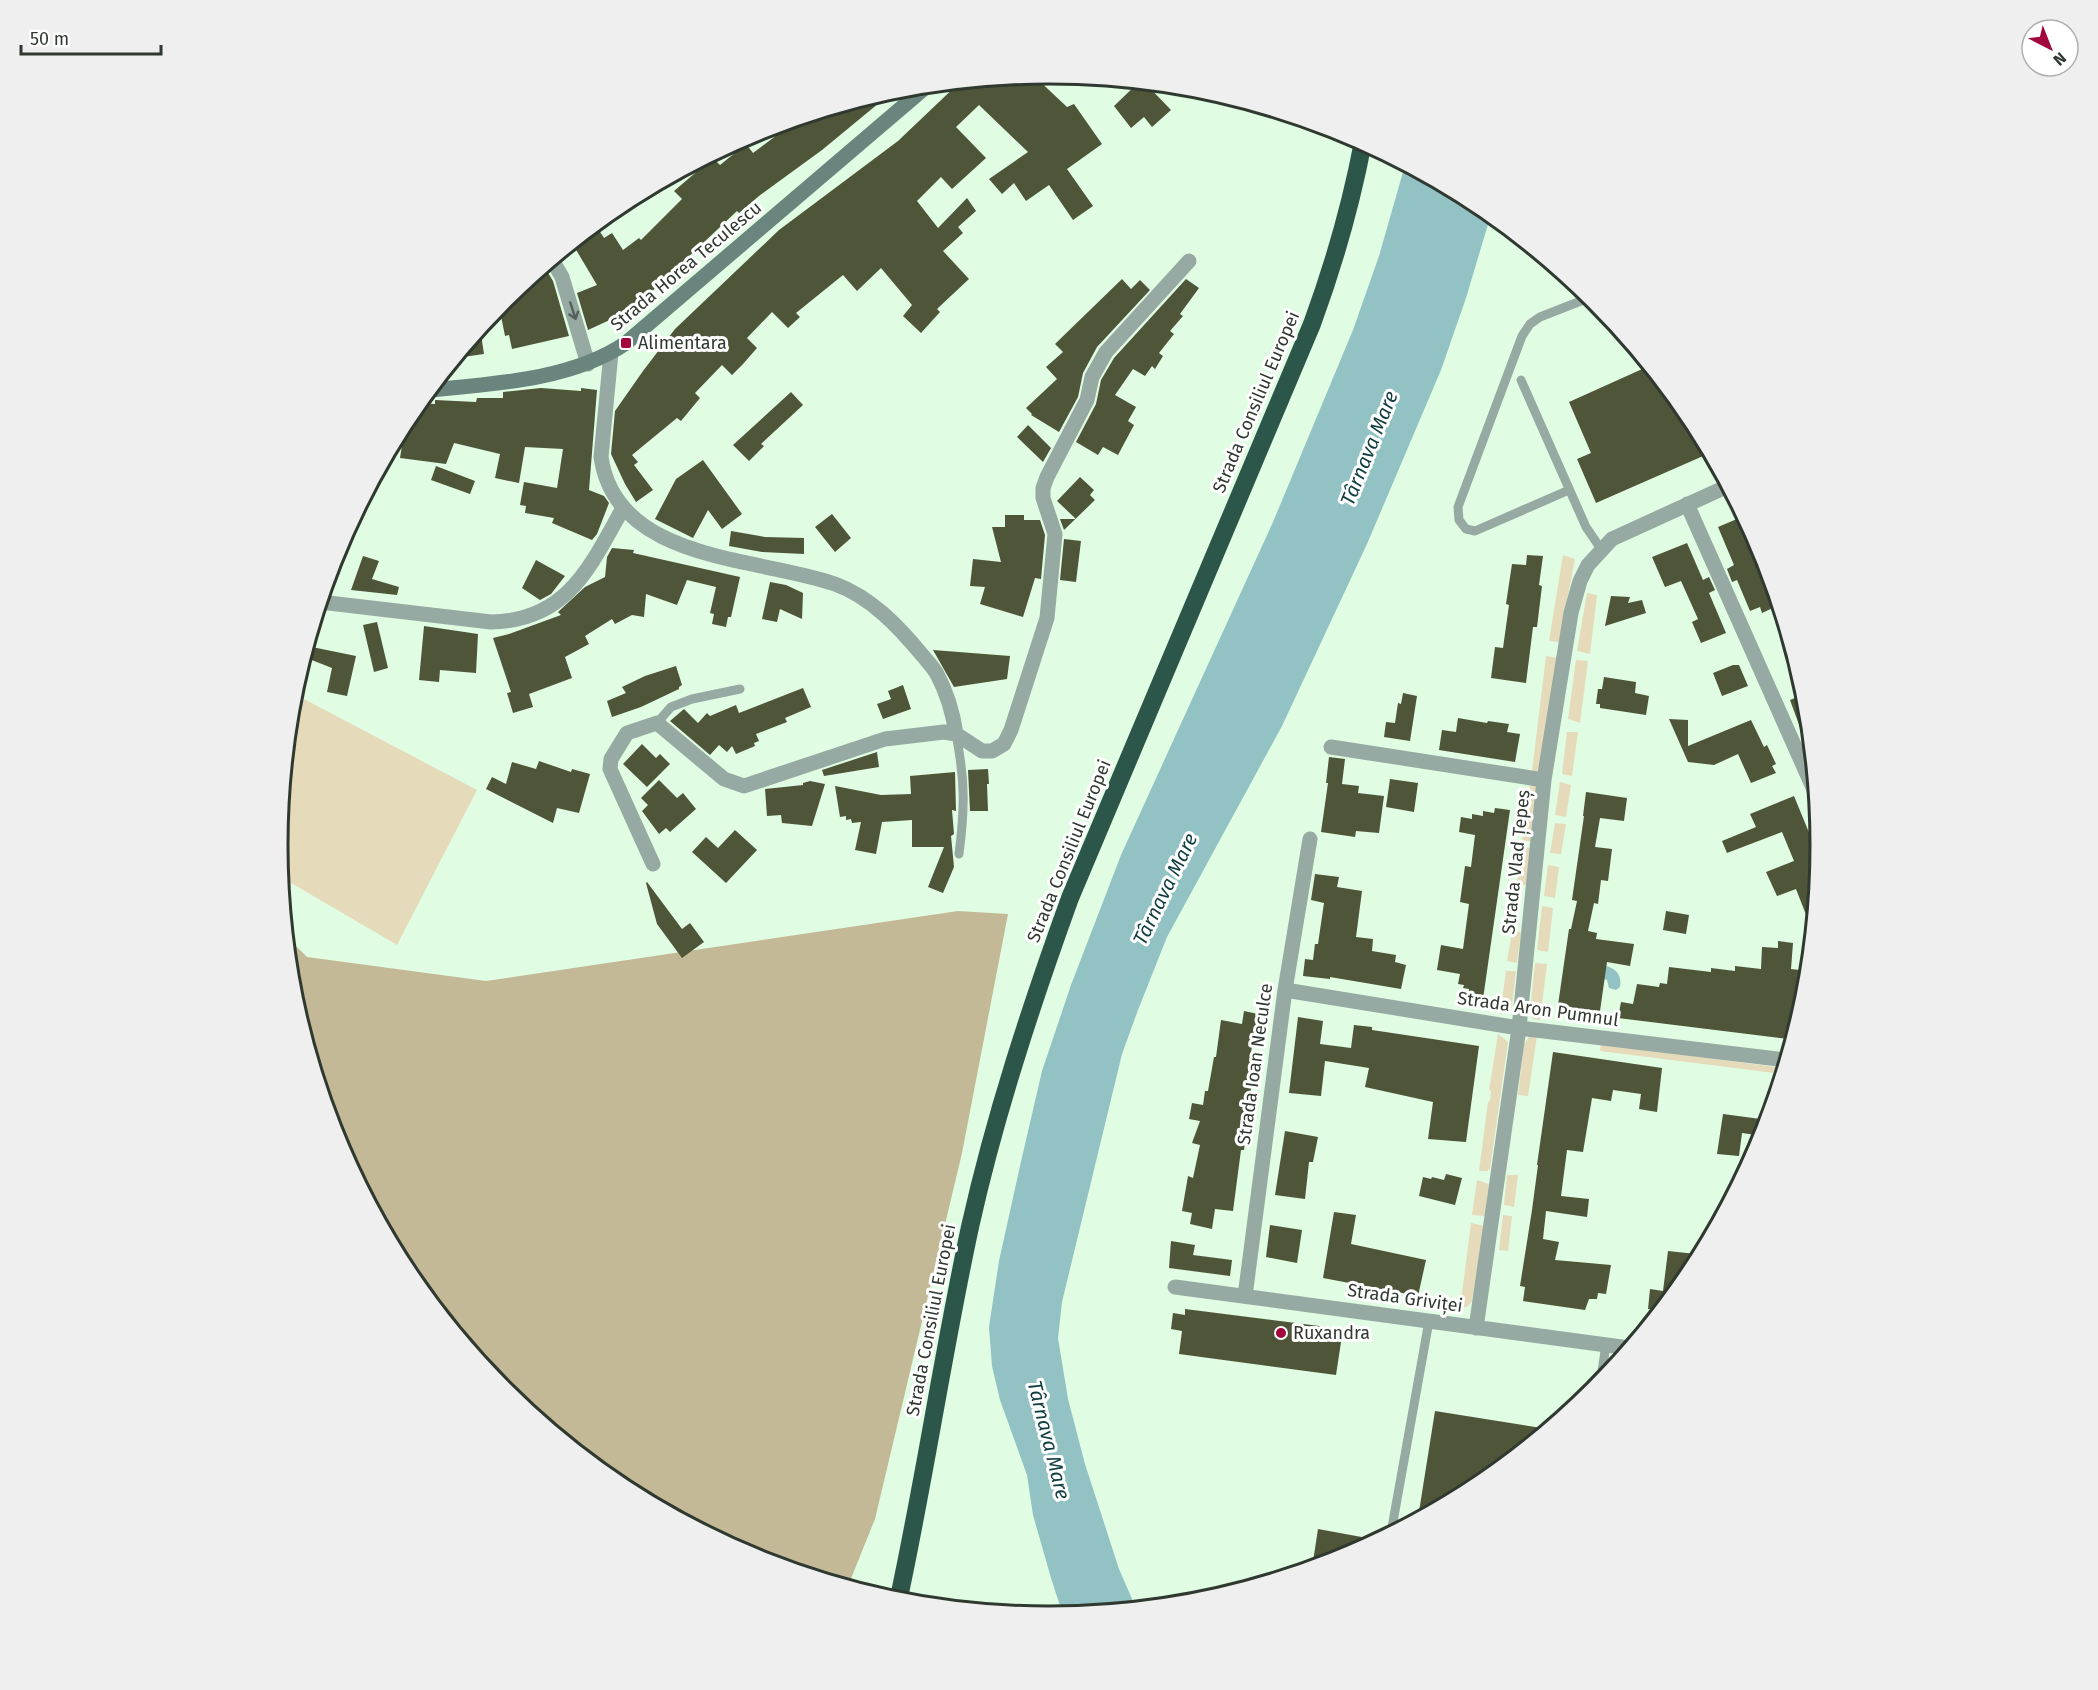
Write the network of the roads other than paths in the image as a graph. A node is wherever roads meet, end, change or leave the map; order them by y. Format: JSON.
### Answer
{"nodes":[{"id":1,"x":914,"y":97,"type":"edge"},
{"id":2,"x":1361,"y":151,"type":"edge"},
{"id":3,"x":1189,"y":261,"type":"dead end"},
{"id":4,"x":556,"y":266,"type":"edge"},
{"id":5,"x":1581,"y":301,"type":"edge"},
{"id":6,"x":611,"y":353,"type":"junction"},
{"id":7,"x":588,"y":364,"type":"junction"},
{"id":8,"x":1521,"y":380,"type":"dead end"},
{"id":9,"x":440,"y":389,"type":"edge"},
{"id":10,"x":1721,"y":489,"type":"edge"},
{"id":11,"x":1569,"y":490,"type":"junction"},
{"id":12,"x":1687,"y":504,"type":"junction"},
{"id":13,"x":623,"y":508,"type":"junction"},
{"id":14,"x":1601,"y":549,"type":"junction"},
{"id":15,"x":327,"y":603,"type":"edge"},
{"id":16,"x":740,"y":689,"type":"dead end"},
{"id":17,"x":657,"y":723,"type":"junction"},
{"id":18,"x":956,"y":734,"type":"junction"},
{"id":19,"x":1330,"y":747,"type":"dead end"},
{"id":20,"x":1806,"y":771,"type":"edge"},
{"id":21,"x":1544,"y":780,"type":"junction"},
{"id":22,"x":1310,"y":839,"type":"dead end"},
{"id":23,"x":959,"y":854,"type":"dead end"},
{"id":24,"x":653,"y":864,"type":"dead end"},
{"id":25,"x":1285,"y":990,"type":"junction"},
{"id":26,"x":1519,"y":1028,"type":"junction"},
{"id":27,"x":1779,"y":1059,"type":"edge"},
{"id":28,"x":1175,"y":1287,"type":"dead end"},
{"id":29,"x":1245,"y":1296,"type":"junction"},
{"id":30,"x":1429,"y":1321,"type":"junction"},
{"id":31,"x":1476,"y":1328,"type":"junction"},
{"id":32,"x":1606,"y":1345,"type":"junction"},
{"id":33,"x":1621,"y":1347,"type":"edge"},
{"id":34,"x":1603,"y":1366,"type":"edge"},
{"id":35,"x":1393,"y":1524,"type":"edge"},
{"id":36,"x":900,"y":1591,"type":"edge"}],
"edges":[{"from":1,"to":6,"type":"street","name":"Strada Horea Teculescu"},
{"from":2,"to":36,"type":"highway","name":"Strada Consiliul Europei"},
{"from":3,"to":18,"type":"street"},
{"from":4,"to":7,"type":"street","one_way":true},
{"from":5,"to":11,"type":"lane"},
{"from":6,"to":7,"type":"street","name":"Strada Horea Teculescu"},
{"from":6,"to":13,"type":"street"},
{"from":7,"to":9,"type":"street","name":"Strada Horea Teculescu"},
{"from":8,"to":11,"type":"lane"},
{"from":10,"to":12,"type":"street","name":"Strada Vlad Țepeș"},
{"from":11,"to":14,"type":"lane"},
{"from":12,"to":14,"type":"street","name":"Strada Vlad Țepeș"},
{"from":12,"to":20,"type":"street"},
{"from":13,"to":15,"type":"street"},
{"from":13,"to":18,"type":"street"},
{"from":14,"to":21,"type":"street","name":"Strada Vlad Țepeș"},
{"from":16,"to":17,"type":"lane"},
{"from":17,"to":18,"type":"street"},
{"from":17,"to":24,"type":"street"},
{"from":18,"to":23,"type":"lane"},
{"from":19,"to":21,"type":"street"},
{"from":21,"to":26,"type":"street","name":"Strada Vlad Țepeș"},
{"from":22,"to":25,"type":"street","name":"Strada Ioan Neculce"},
{"from":25,"to":26,"type":"street","name":"Strada Aron Pumnul"},
{"from":25,"to":29,"type":"street","name":"Strada Ioan Neculce"},
{"from":26,"to":27,"type":"street","name":"Strada Aron Pumnul"},
{"from":26,"to":31,"type":"street","name":"Strada Vlad Țepeș"},
{"from":28,"to":29,"type":"street","name":"Strada Griviței"},
{"from":29,"to":30,"type":"street","name":"Strada Griviței"},
{"from":30,"to":31,"type":"street","name":"Strada Griviței"},
{"from":30,"to":35,"type":"lane"},
{"from":31,"to":32,"type":"street","name":"Strada Griviței"},
{"from":32,"to":33,"type":"street","name":"Strada Griviței"},
{"from":32,"to":34,"type":"lane"}]}
